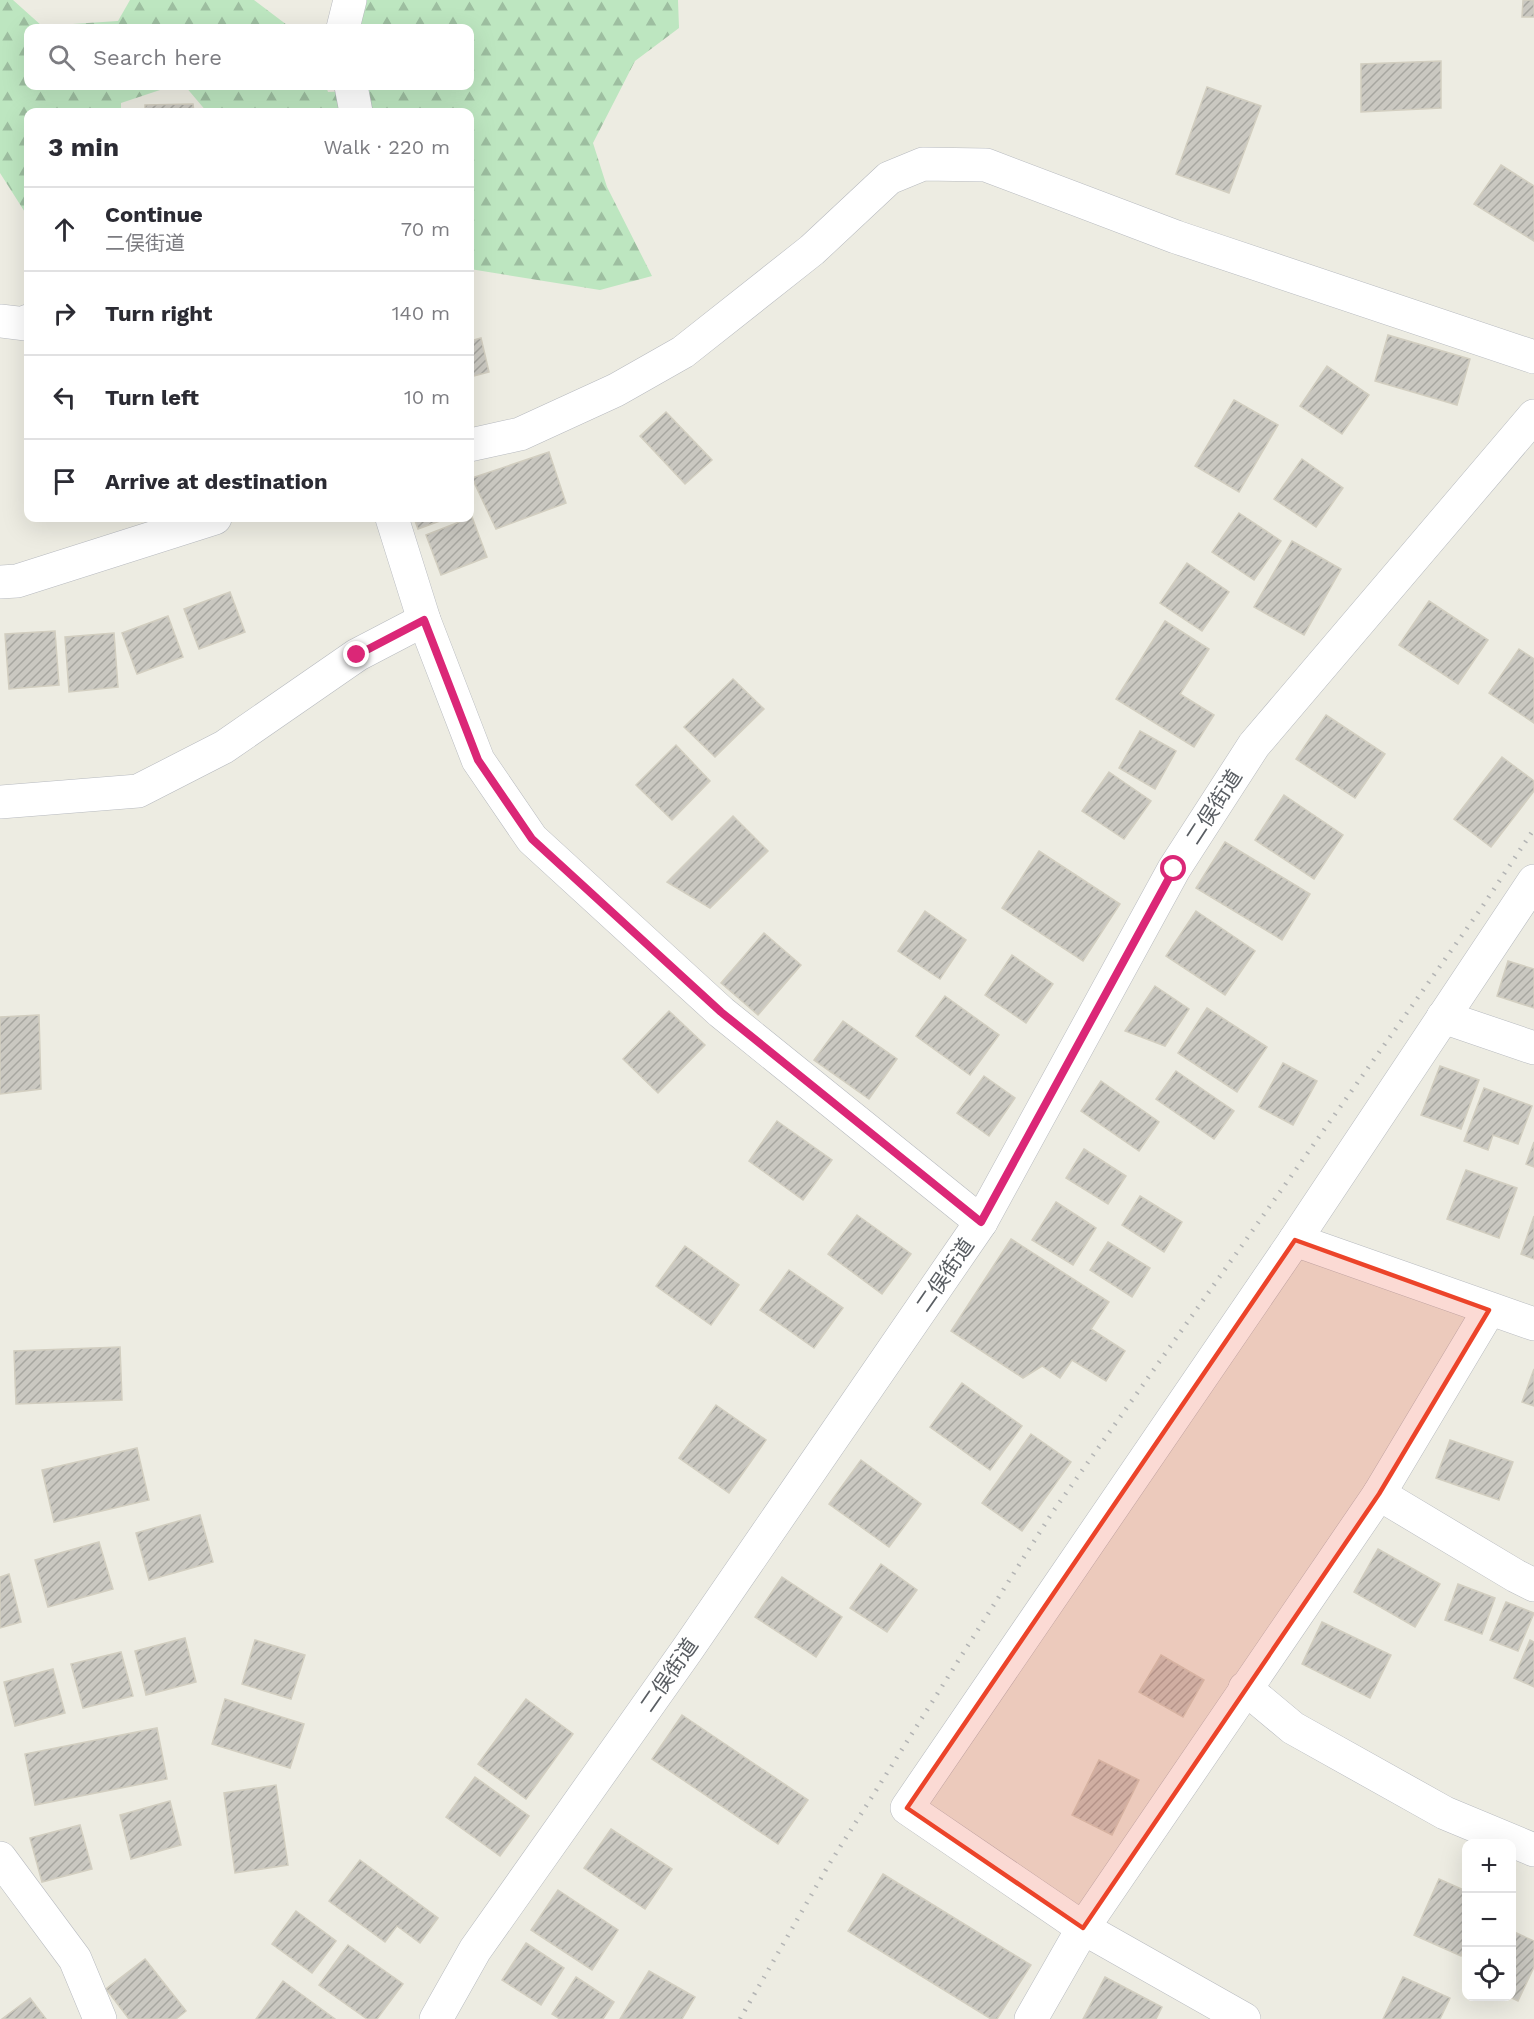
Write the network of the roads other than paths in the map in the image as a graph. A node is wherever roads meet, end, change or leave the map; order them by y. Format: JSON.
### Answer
{"nodes":[{"id":1,"x":350,"y":0,"type":"edge"},
{"id":2,"x":344,"y":24,"type":"edge"},
{"id":3,"x":352,"y":90,"type":"edge"},
{"id":4,"x":355,"y":108,"type":"edge"},
{"id":5,"x":0,"y":321,"type":"edge"},
{"id":6,"x":24,"y":324,"type":"edge"},
{"id":7,"x":1534,"y":357,"type":"edge"},
{"id":8,"x":1534,"y":416,"type":"edge"},
{"id":9,"x":474,"y":444,"type":"edge"},
{"id":10,"x":202,"y":522,"type":"edge"},
{"id":11,"x":393,"y":522,"type":"edge"},
{"id":12,"x":0,"y":582,"type":"edge"},
{"id":13,"x":424,"y":620,"type":"junction"},
{"id":14,"x":0,"y":802,"type":"edge"},
{"id":15,"x":1534,"y":881,"type":"edge"},
{"id":16,"x":1443,"y":1017,"type":"junction"},
{"id":17,"x":1534,"y":1048,"type":"edge"},
{"id":18,"x":981,"y":1222,"type":"junction"},
{"id":19,"x":1295,"y":1240,"type":"junction"},
{"id":20,"x":1489,"y":1310,"type":"junction"},
{"id":21,"x":1534,"y":1324,"type":"edge"},
{"id":22,"x":1378,"y":1494,"type":"junction"},
{"id":23,"x":1534,"y":1585,"type":"edge"},
{"id":24,"x":1245,"y":1688,"type":"junction"},
{"id":25,"x":1534,"y":1850,"type":"edge"},
{"id":26,"x":0,"y":1858,"type":"edge"},
{"id":27,"x":1083,"y":1928,"type":"junction"},
{"id":28,"x":445,"y":2016,"type":"edge"},
{"id":29,"x":100,"y":2019,"type":"edge"},
{"id":30,"x":1030,"y":2019,"type":"edge"},
{"id":31,"x":1244,"y":2019,"type":"edge"}],
"edges":[{"from":1,"to":2,"type":"street"},
{"from":3,"to":4,"type":"street"},
{"from":5,"to":6,"type":"street"},
{"from":7,"to":9,"type":"street"},
{"from":8,"to":18,"type":"street","name":"二俣街道"},
{"from":10,"to":12,"type":"street"},
{"from":11,"to":13,"type":"street"},
{"from":13,"to":14,"type":"street"},
{"from":13,"to":18,"type":"street"},
{"from":15,"to":16,"type":"street"},
{"from":16,"to":17,"type":"street"},
{"from":16,"to":19,"type":"street"},
{"from":18,"to":28,"type":"street","name":"二俣街道"},
{"from":19,"to":20,"type":"street"},
{"from":19,"to":27,"type":"street"},
{"from":20,"to":21,"type":"street"},
{"from":20,"to":22,"type":"street"},
{"from":22,"to":23,"type":"street"},
{"from":22,"to":24,"type":"street"},
{"from":24,"to":25,"type":"street"},
{"from":24,"to":27,"type":"street"},
{"from":26,"to":29,"type":"street"},
{"from":27,"to":30,"type":"street"},
{"from":27,"to":31,"type":"street"}]}
